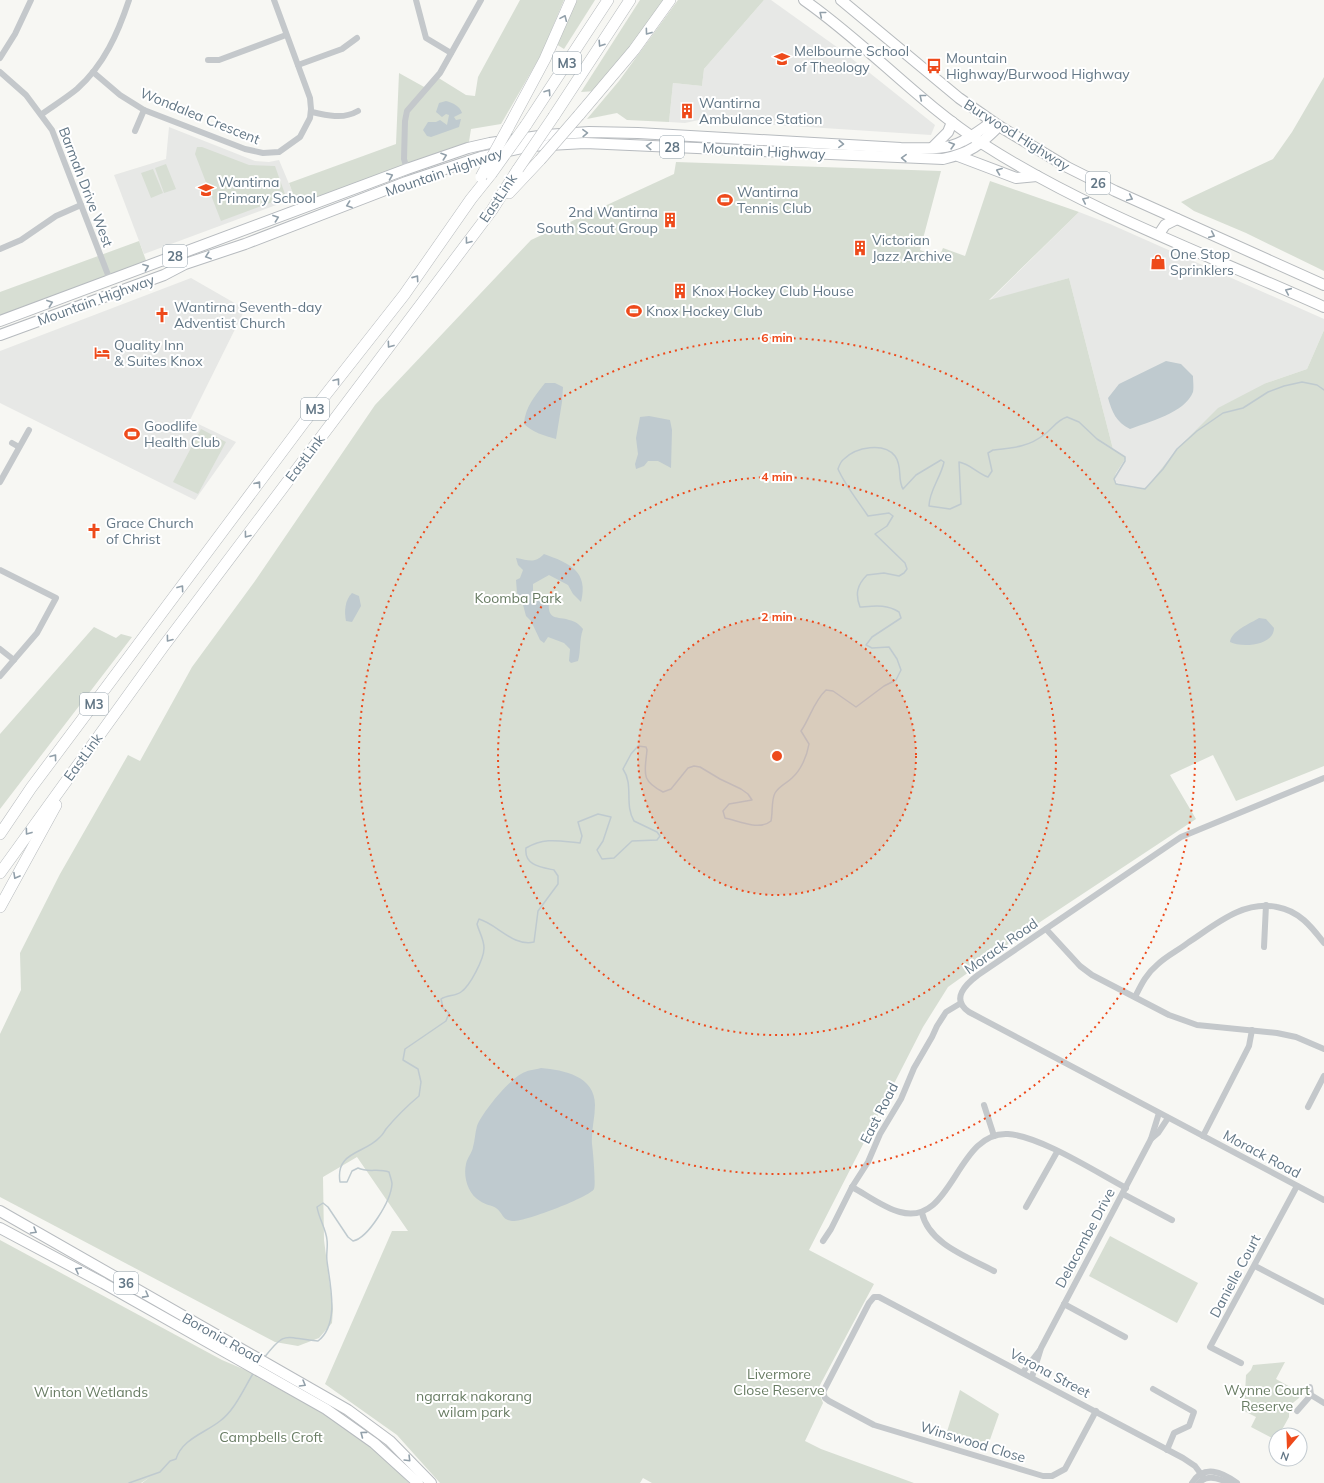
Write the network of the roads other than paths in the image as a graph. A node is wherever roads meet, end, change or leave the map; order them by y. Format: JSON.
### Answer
{"nodes":[{"id":1,"x":23,"y":0,"type":"edge"},
{"id":2,"x":129,"y":0,"type":"edge"},
{"id":3,"x":274,"y":0,"type":"edge"},
{"id":4,"x":416,"y":0,"type":"edge"},
{"id":5,"x":481,"y":0,"type":"edge"},
{"id":6,"x":571,"y":0,"type":"edge"},
{"id":7,"x":608,"y":0,"type":"edge"},
{"id":8,"x":630,"y":0,"type":"edge"},
{"id":9,"x":670,"y":0,"type":"edge"},
{"id":10,"x":804,"y":0,"type":"edge"},
{"id":11,"x":841,"y":0,"type":"edge"},
{"id":12,"x":30,"y":2,"type":"edge"},
{"id":13,"x":286,"y":35,"type":"junction"},
{"id":14,"x":357,"y":38,"type":"dead end"},
{"id":15,"x":451,"y":53,"type":"junction"},
{"id":16,"x":0,"y":58,"type":"edge"},
{"id":17,"x":208,"y":60,"type":"dead end"},
{"id":18,"x":298,"y":65,"type":"junction"},
{"id":19,"x":0,"y":72,"type":"edge"},
{"id":20,"x":93,"y":72,"type":"junction"},
{"id":21,"x":144,"y":110,"type":"junction"},
{"id":22,"x":358,"y":111,"type":"dead end"},
{"id":23,"x":311,"y":112,"type":"junction"},
{"id":24,"x":42,"y":114,"type":"junction"},
{"id":25,"x":952,"y":122,"type":"junction"},
{"id":26,"x":995,"y":124,"type":"junction"},
{"id":27,"x":135,"y":131,"type":"dead end"},
{"id":28,"x":972,"y":136,"type":"junction"},
{"id":29,"x":824,"y":143,"type":"junction"},
{"id":30,"x":982,"y":143,"type":"junction"},
{"id":31,"x":932,"y":148,"type":"junction"},
{"id":32,"x":823,"y":154,"type":"junction"},
{"id":33,"x":958,"y":156,"type":"junction"},
{"id":34,"x":407,"y":169,"type":"junction"},
{"id":35,"x":486,"y":176,"type":"junction"},
{"id":36,"x":1037,"y":176,"type":"junction"},
{"id":37,"x":406,"y":182,"type":"junction"},
{"id":38,"x":81,"y":205,"type":"junction"},
{"id":39,"x":306,"y":207,"type":"junction"},
{"id":40,"x":492,"y":210,"type":"junction"},
{"id":41,"x":311,"y":219,"type":"junction"},
{"id":42,"x":1177,"y":219,"type":"junction"},
{"id":43,"x":1159,"y":234,"type":"junction"},
{"id":44,"x":0,"y":249,"type":"edge"},
{"id":45,"x":110,"y":280,"type":"junction"},
{"id":46,"x":1324,"y":286,"type":"edge"},
{"id":47,"x":114,"y":293,"type":"junction"},
{"id":48,"x":1324,"y":307,"type":"edge"},
{"id":49,"x":34,"y":309,"type":"junction"},
{"id":50,"x":0,"y":321,"type":"edge"},
{"id":51,"x":38,"y":321,"type":"junction"},
{"id":52,"x":0,"y":335,"type":"edge"},
{"id":53,"x":29,"y":430,"type":"dead end"},
{"id":54,"x":12,"y":443,"type":"dead end"},
{"id":55,"x":19,"y":447,"type":"junction"},
{"id":56,"x":0,"y":482,"type":"edge"},
{"id":57,"x":0,"y":570,"type":"edge"},
{"id":58,"x":0,"y":649,"type":"edge"},
{"id":59,"x":14,"y":660,"type":"junction"},
{"id":60,"x":0,"y":676,"type":"edge"},
{"id":61,"x":76,"y":767,"type":"junction"},
{"id":62,"x":1324,"y":778,"type":"edge"},
{"id":63,"x":31,"y":788,"type":"junction"},
{"id":64,"x":0,"y":822,"type":"edge"},
{"id":65,"x":0,"y":834,"type":"edge"},
{"id":66,"x":0,"y":873,"type":"edge"},
{"id":67,"x":1266,"y":906,"type":"junction"},
{"id":68,"x":0,"y":907,"type":"edge"},
{"id":69,"x":1046,"y":929,"type":"junction"},
{"id":70,"x":1324,"y":943,"type":"edge"},
{"id":71,"x":1264,"y":947,"type":"dead end"},
{"id":72,"x":1135,"y":997,"type":"junction"},
{"id":73,"x":961,"y":1003,"type":"junction"},
{"id":74,"x":1252,"y":1030,"type":"junction"},
{"id":75,"x":1324,"y":1049,"type":"edge"},
{"id":76,"x":1324,"y":1076,"type":"edge"},
{"id":77,"x":984,"y":1105,"type":"dead end"},
{"id":78,"x":1308,"y":1107,"type":"dead end"},
{"id":79,"x":1159,"y":1113,"type":"junction"},
{"id":80,"x":1168,"y":1118,"type":"junction"},
{"id":81,"x":994,"y":1136,"type":"junction"},
{"id":82,"x":1203,"y":1136,"type":"junction"},
{"id":83,"x":1151,"y":1140,"type":"junction"},
{"id":84,"x":1056,"y":1152,"type":"junction"},
{"id":85,"x":1297,"y":1186,"type":"junction"},
{"id":86,"x":852,"y":1187,"type":"junction"},
{"id":87,"x":1124,"y":1191,"type":"junction"},
{"id":88,"x":1324,"y":1200,"type":"edge"},
{"id":89,"x":1026,"y":1208,"type":"dead end"},
{"id":90,"x":0,"y":1211,"type":"edge"},
{"id":91,"x":922,"y":1212,"type":"junction"},
{"id":92,"x":1172,"y":1220,"type":"dead end"},
{"id":93,"x":0,"y":1228,"type":"edge"},
{"id":94,"x":823,"y":1240,"type":"dead end"},
{"id":95,"x":1255,"y":1266,"type":"junction"},
{"id":96,"x":994,"y":1271,"type":"dead end"},
{"id":97,"x":108,"y":1274,"type":"junction"},
{"id":98,"x":103,"y":1283,"type":"junction"},
{"id":99,"x":1324,"y":1302,"type":"edge"},
{"id":100,"x":1064,"y":1304,"type":"junction"},
{"id":101,"x":1125,"y":1337,"type":"dead end"},
{"id":102,"x":1041,"y":1348,"type":"junction"},
{"id":103,"x":1241,"y":1364,"type":"dead end"},
{"id":104,"x":1023,"y":1372,"type":"junction"},
{"id":105,"x":1032,"y":1377,"type":"junction"},
{"id":106,"x":1310,"y":1387,"type":"dead end"},
{"id":107,"x":824,"y":1388,"type":"joint"},
{"id":108,"x":1153,"y":1389,"type":"dead end"},
{"id":109,"x":1310,"y":1395,"type":"junction"},
{"id":110,"x":1324,"y":1403,"type":"edge"},
{"id":111,"x":1096,"y":1411,"type":"junction"},
{"id":112,"x":1297,"y":1411,"type":"dead end"},
{"id":113,"x":1167,"y":1450,"type":"junction"},
{"id":114,"x":1201,"y":1478,"type":"edge"},
{"id":115,"x":418,"y":1483,"type":"edge"},
{"id":116,"x":431,"y":1483,"type":"edge"},
{"id":117,"x":1192,"y":1483,"type":"edge"},
{"id":118,"x":1231,"y":1483,"type":"edge"},
{"id":119,"x":1237,"y":1483,"type":"edge"}],
"edges":[{"from":1,"to":12,"type":"street"},
{"from":2,"to":20,"type":"street"},
{"from":3,"to":13,"type":"street","name":"Wondalea Crescent"},
{"from":4,"to":15,"type":"street"},
{"from":5,"to":15,"type":"street"},
{"from":35,"to":6,"type":"highway","one_way":true,"bridge":true},
{"from":35,"to":7,"type":"highway","name":"EastLink","number":"M3","one_way":true,"bridge":true},
{"from":8,"to":40,"type":"highway","name":"EastLink","number":"M3","one_way":true,"bridge":true},
{"from":9,"to":40,"type":"highway","one_way":true,"bridge":true},
{"from":25,"to":10,"type":"main road","name":"Burwood Highway","number":"26","one_way":true},
{"from":11,"to":26,"type":"main road","name":"Burwood Highway","number":"26"},
{"from":12,"to":16,"type":"street"},
{"from":13,"to":17,"type":"street"},
{"from":13,"to":18,"type":"street","name":"Wondalea Crescent"},
{"from":14,"to":18,"type":"street"},
{"from":15,"to":34,"type":"street"},
{"from":18,"to":23,"type":"street","name":"Wondalea Crescent"},
{"from":19,"to":24,"type":"street","name":"Barmah Drive West"},
{"from":20,"to":21,"type":"street","name":"Wondalea Crescent"},
{"from":20,"to":24,"type":"street"},
{"from":21,"to":23,"type":"street","name":"Wondalea Crescent"},
{"from":21,"to":27,"type":"street"},
{"from":22,"to":23,"type":"street"},
{"from":24,"to":38,"type":"street","name":"Barmah Drive West"},
{"from":25,"to":28,"type":"main road","name":"Burwood Highway","number":"26"},
{"from":25,"to":31,"type":"main road"},
{"from":26,"to":28,"type":"main road","name":"Mountain Highway","number":"28"},
{"from":26,"to":30,"type":"main road","name":"Mountain Highway","number":"28"},
{"from":26,"to":42,"type":"main road","name":"Burwood Highway","number":"26","one_way":true},
{"from":28,"to":30,"type":"main road","name":"Burwood Highway","number":"26"},
{"from":31,"to":28,"type":"main road","name":"Mountain Highway","number":"28","one_way":true},
{"from":29,"to":31,"type":"main road","name":"Mountain Highway","number":"28","one_way":true},
{"from":29,"to":32,"type":"main road"},
{"from":34,"to":29,"type":"main road","name":"Mountain Highway","number":"28","one_way":true},
{"from":30,"to":33,"type":"main road","name":"Mountain Highway","number":"28"},
{"from":30,"to":36,"type":"main road","name":"Burwood Highway","number":"26"},
{"from":33,"to":32,"type":"main road","name":"Mountain Highway","number":"28","one_way":true},
{"from":32,"to":37,"type":"main road","name":"Mountain Highway","number":"28","one_way":true},
{"from":36,"to":33,"type":"main road","one_way":true},
{"from":34,"to":37,"type":"main road"},
{"from":39,"to":34,"type":"main road","name":"Mountain Highway","number":"28","one_way":true},
{"from":63,"to":35,"type":"highway","name":"EastLink","number":"M3","one_way":true},
{"from":43,"to":36,"type":"main road","name":"Burwood Highway","number":"26","one_way":true},
{"from":37,"to":41,"type":"main road","name":"Mountain Highway","number":"28","one_way":true},
{"from":38,"to":44,"type":"street"},
{"from":38,"to":45,"type":"street","name":"Barmah Drive West"},
{"from":39,"to":41,"type":"main road"},
{"from":45,"to":39,"type":"main road","name":"Mountain Highway","number":"28","one_way":true},
{"from":40,"to":61,"type":"highway","name":"EastLink","number":"M3","one_way":true},
{"from":41,"to":47,"type":"main road","name":"Mountain Highway","number":"28","one_way":true},
{"from":42,"to":43,"type":"main road"},
{"from":42,"to":46,"type":"main road","name":"Burwood Highway","number":"26","one_way":true},
{"from":48,"to":43,"type":"main road","name":"Burwood Highway","number":"26","one_way":true},
{"from":45,"to":47,"type":"main road"},
{"from":49,"to":45,"type":"main road","name":"Mountain Highway","number":"28","one_way":true},
{"from":47,"to":51,"type":"main road","name":"Mountain Highway","number":"28"},
{"from":49,"to":50,"type":"main road","name":"Mountain Highway","number":"28"},
{"from":49,"to":51,"type":"main road"},
{"from":51,"to":52,"type":"main road","name":"Mountain Highway","number":"28"},
{"from":53,"to":55,"type":"street"},
{"from":54,"to":55,"type":"street"},
{"from":55,"to":56,"type":"street"},
{"from":57,"to":59,"type":"street"},
{"from":58,"to":59,"type":"street"},
{"from":59,"to":60,"type":"street"},
{"from":61,"to":66,"type":"highway","name":"EastLink","number":"M3","one_way":true},
{"from":61,"to":68,"type":"highway","one_way":true},
{"from":62,"to":69,"type":"street","name":"Morack Road"},
{"from":63,"to":64,"type":"highway"},
{"from":63,"to":65,"type":"highway","name":"EastLink","number":"M3"},
{"from":67,"to":70,"type":"street"},
{"from":67,"to":71,"type":"street"},
{"from":67,"to":72,"type":"street"},
{"from":69,"to":72,"type":"street"},
{"from":69,"to":73,"type":"street","name":"Morack Road"},
{"from":72,"to":74,"type":"street"},
{"from":73,"to":79,"type":"street","name":"Morack Road"},
{"from":73,"to":86,"type":"street","name":"East Road"},
{"from":74,"to":75,"type":"street"},
{"from":74,"to":82,"type":"street"},
{"from":76,"to":78,"type":"street"},
{"from":77,"to":81,"type":"street"},
{"from":79,"to":80,"type":"street","name":"Morack Road"},
{"from":79,"to":83,"type":"street","name":"Delacombe Drive"},
{"from":80,"to":82,"type":"street","name":"Morack Road"},
{"from":80,"to":83,"type":"street","name":"Delacombe Drive"},
{"from":81,"to":84,"type":"street"},
{"from":81,"to":91,"type":"street"},
{"from":82,"to":85,"type":"street","name":"Morack Road"},
{"from":83,"to":87,"type":"street","name":"Delacombe Drive"},
{"from":84,"to":87,"type":"street"},
{"from":84,"to":89,"type":"street"},
{"from":85,"to":88,"type":"street","name":"Morack Road"},
{"from":85,"to":95,"type":"street","name":"Danielle Court"},
{"from":86,"to":91,"type":"street"},
{"from":86,"to":94,"type":"street","name":"East Road"},
{"from":87,"to":92,"type":"street"},
{"from":87,"to":100,"type":"street","name":"Delacombe Drive"},
{"from":90,"to":97,"type":"main road","name":"Boronia Road","number":"36","one_way":true},
{"from":91,"to":96,"type":"street"},
{"from":98,"to":93,"type":"main road","name":"Boronia Road","number":"36","one_way":true},
{"from":95,"to":99,"type":"street"},
{"from":95,"to":103,"type":"street","name":"Danielle Court"},
{"from":97,"to":98,"type":"main road"},
{"from":97,"to":116,"type":"main road","name":"Boronia Road","number":"36","one_way":true},
{"from":115,"to":98,"type":"main road","name":"Boronia Road","number":"36","one_way":true},
{"from":100,"to":101,"type":"street"},
{"from":100,"to":102,"type":"street","name":"Delacombe Drive"},
{"from":102,"to":104,"type":"street","name":"Delacombe Drive"},
{"from":102,"to":105,"type":"street","name":"Delacombe Drive"},
{"from":104,"to":105,"type":"street","name":"Verona Street"},
{"from":104,"to":107,"type":"street","name":"Verona Street"},
{"from":105,"to":111,"type":"street","name":"Verona Street"},
{"from":106,"to":109,"type":"street"},
{"from":107,"to":111,"type":"street","name":"Winswood Close"},
{"from":108,"to":113,"type":"street"},
{"from":109,"to":110,"type":"street"},
{"from":109,"to":112,"type":"street"},
{"from":111,"to":113,"type":"street","name":"Verona Street"},
{"from":113,"to":114,"type":"street","name":"Verona Street"},
{"from":114,"to":117,"type":"street"},
{"from":114,"to":118,"type":"street"},
{"from":114,"to":119,"type":"street"}]}
